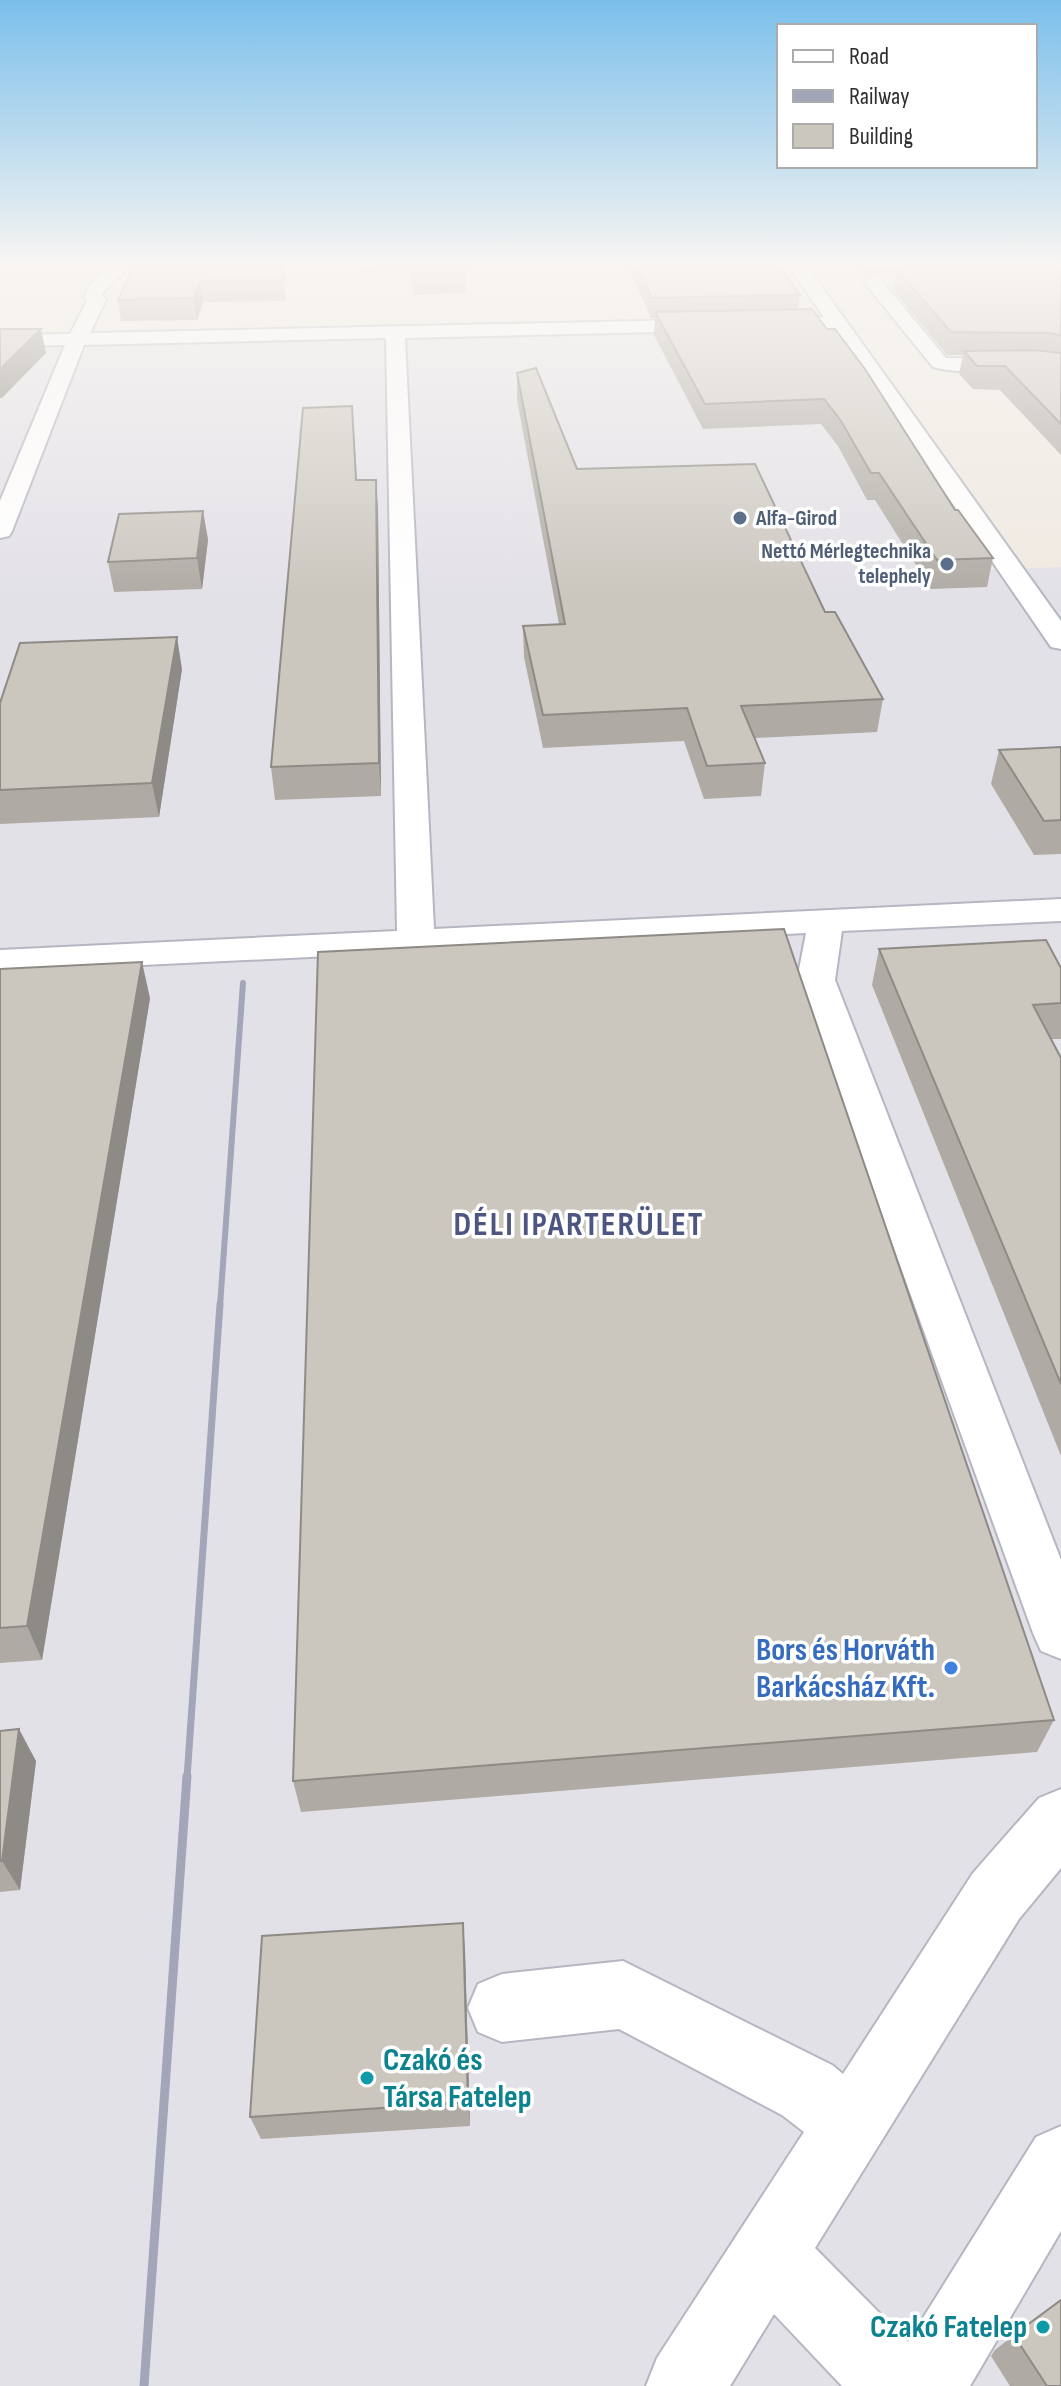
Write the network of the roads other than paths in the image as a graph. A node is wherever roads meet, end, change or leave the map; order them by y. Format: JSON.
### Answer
{"nodes":[{"id":1,"x":62,"y":376,"type":"edge"},
{"id":2,"x":396,"y":376,"type":"edge"},
{"id":3,"x":876,"y":376,"type":"edge"},
{"id":4,"x":0,"y":531,"type":"edge"},
{"id":5,"x":1061,"y":641,"type":"edge"},
{"id":6,"x":1061,"y":910,"type":"edge"},
{"id":7,"x":826,"y":921,"type":"junction"},
{"id":8,"x":416,"y":941,"type":"junction"},
{"id":9,"x":0,"y":961,"type":"edge"},
{"id":10,"x":1061,"y":1633,"type":"edge"},
{"id":11,"x":1061,"y":1820,"type":"edge"},
{"id":12,"x":502,"y":2008,"type":"dead end"},
{"id":13,"x":851,"y":2124,"type":"junction"},
{"id":14,"x":1061,"y":2162,"type":"edge"},
{"id":15,"x":769,"y":2254,"type":"junction"},
{"id":16,"x":685,"y":2386,"type":"edge"},
{"id":17,"x":896,"y":2386,"type":"edge"},
{"id":18,"x":926,"y":2386,"type":"edge"}],
"edges":[{"from":1,"to":4,"type":"street"},
{"from":2,"to":8,"type":"street"},
{"from":3,"to":5,"type":"street"},
{"from":6,"to":7,"type":"street"},
{"from":7,"to":8,"type":"street"},
{"from":7,"to":10,"type":"street"},
{"from":8,"to":9,"type":"street"},
{"from":11,"to":13,"type":"street"},
{"from":12,"to":13,"type":"street"},
{"from":13,"to":15,"type":"street"},
{"from":14,"to":18,"type":"street"},
{"from":15,"to":16,"type":"street"},
{"from":15,"to":17,"type":"street"}]}
